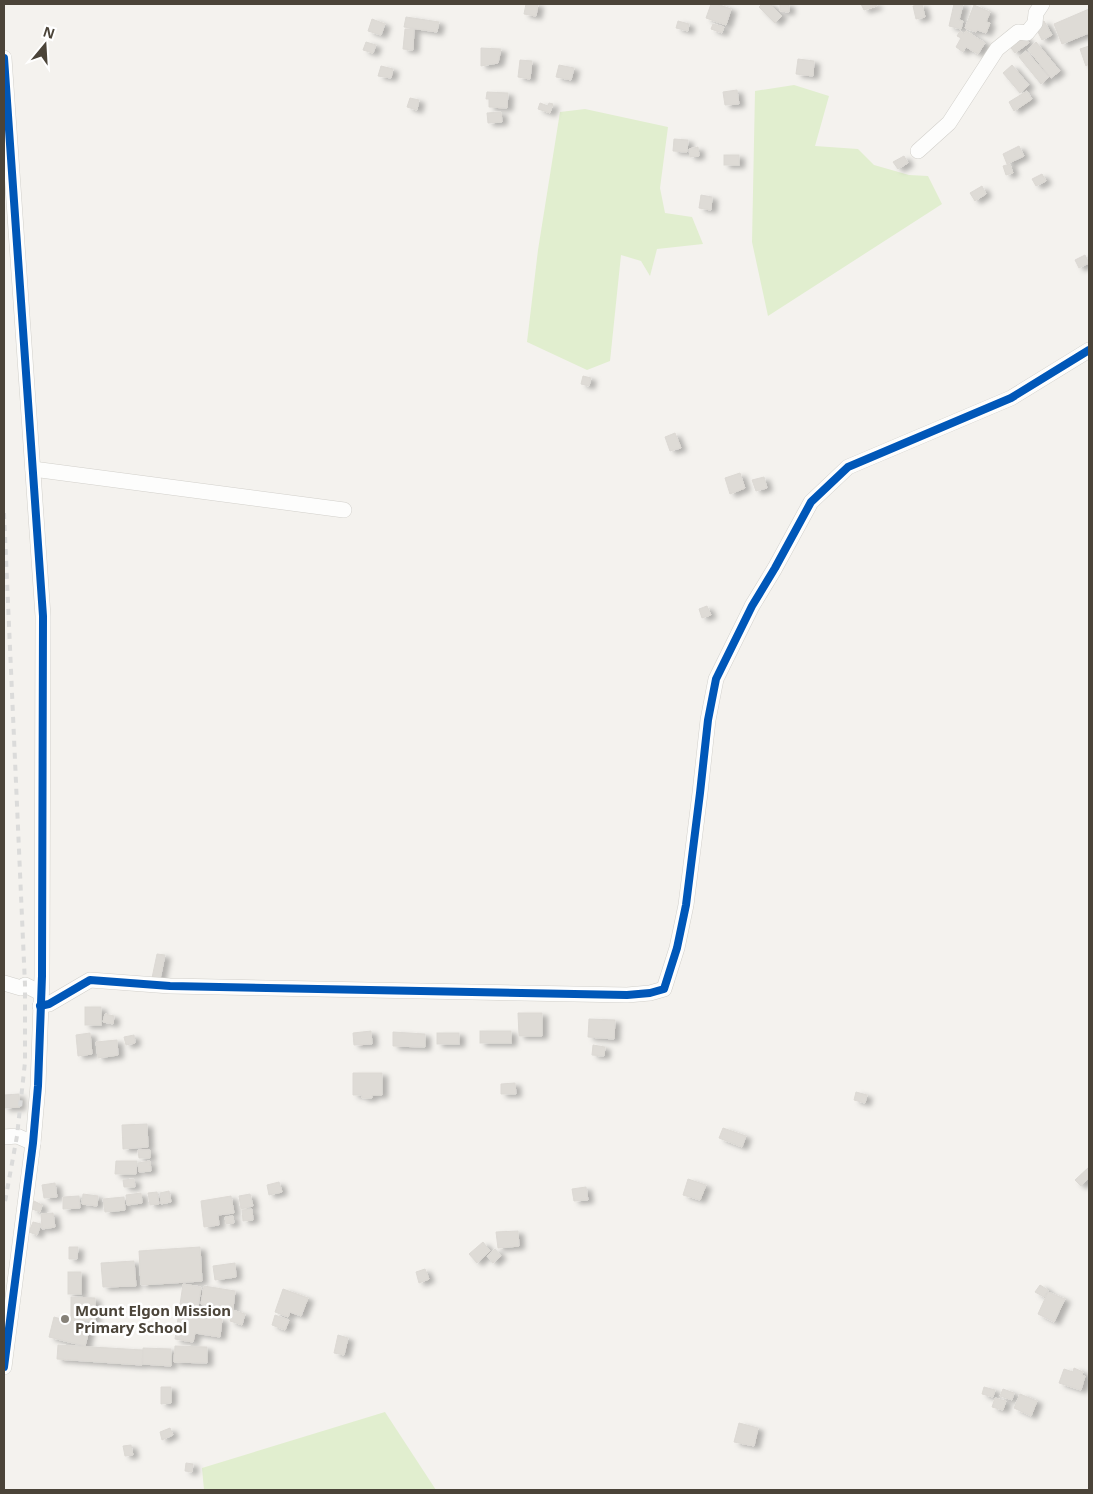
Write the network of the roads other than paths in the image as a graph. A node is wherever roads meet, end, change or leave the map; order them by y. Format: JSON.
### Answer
{"nodes":[{"id":1,"x":1042,"y":4,"type":"edge"},
{"id":2,"x":4,"y":58,"type":"edge"},
{"id":3,"x":918,"y":151,"type":"dead end"},
{"id":4,"x":1089,"y":350,"type":"edge"},
{"id":5,"x":33,"y":469,"type":"junction"},
{"id":6,"x":344,"y":510,"type":"dead end"},
{"id":7,"x":4,"y":983,"type":"edge"},
{"id":8,"x":41,"y":1000,"type":"junction"},
{"id":9,"x":4,"y":1137,"type":"edge"},
{"id":10,"x":33,"y":1143,"type":"junction"},
{"id":11,"x":4,"y":1367,"type":"edge"}],
"edges":[{"from":1,"to":3,"type":"street"},
{"from":2,"to":5,"type":"street"},
{"from":4,"to":8,"type":"street"},
{"from":5,"to":6,"type":"street"},
{"from":5,"to":8,"type":"street"},
{"from":7,"to":8,"type":"street"},
{"from":8,"to":10,"type":"street"},
{"from":9,"to":10,"type":"street"},
{"from":10,"to":11,"type":"street"}]}
